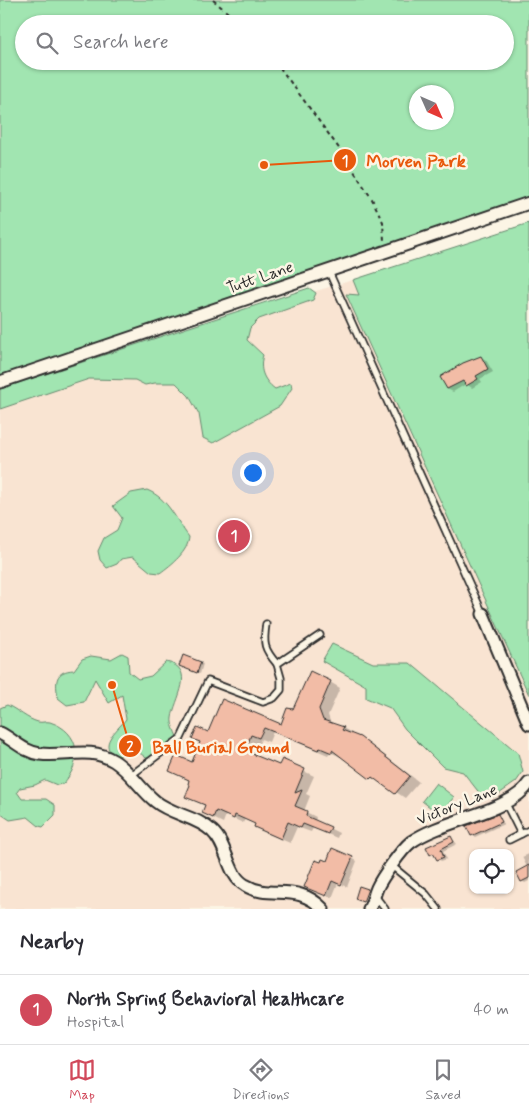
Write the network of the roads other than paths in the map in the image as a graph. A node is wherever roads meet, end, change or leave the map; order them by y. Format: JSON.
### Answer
{"nodes":[{"id":1,"x":529,"y":203,"type":"edge"},
{"id":2,"x":329,"y":272,"type":"junction"},
{"id":3,"x":0,"y":382,"type":"edge"},
{"id":4,"x":483,"y":614,"type":"joint"},
{"id":5,"x":266,"y":624,"type":"dead end"},
{"id":6,"x":320,"y":635,"type":"dead end"},
{"id":7,"x":277,"y":664,"type":"junction"},
{"id":8,"x":529,"y":724,"type":"edge"},
{"id":9,"x":0,"y":733,"type":"edge"},
{"id":10,"x":130,"y":776,"type":"junction"},
{"id":11,"x":529,"y":783,"type":"edge"},
{"id":12,"x":506,"y":804,"type":"junction"},
{"id":13,"x":529,"y":830,"type":"edge"},
{"id":14,"x":521,"y":834,"type":"junction"},
{"id":15,"x":510,"y":840,"type":"dead end"},
{"id":16,"x":392,"y":866,"type":"junction"},
{"id":17,"x":375,"y":896,"type":"junction"},
{"id":18,"x":323,"y":909,"type":"edge"},
{"id":19,"x":368,"y":909,"type":"edge"},
{"id":20,"x":385,"y":909,"type":"edge"},
{"id":21,"x":438,"y":909,"type":"edge"}],
"edges":[{"from":1,"to":2,"type":"street","name":"Tutt Lane"},
{"from":2,"to":3,"type":"street","name":"Tutt Lane"},
{"from":2,"to":4,"type":"lane"},
{"from":4,"to":8,"type":"street"},
{"from":5,"to":7,"type":"lane"},
{"from":6,"to":7,"type":"lane"},
{"from":7,"to":10,"type":"lane"},
{"from":9,"to":10,"type":"street"},
{"from":10,"to":18,"type":"street"},
{"from":11,"to":12,"type":"street","name":"Victory Lane"},
{"from":12,"to":14,"type":"lane"},
{"from":12,"to":16,"type":"street","name":"Victory Lane"},
{"from":13,"to":14,"type":"lane"},
{"from":14,"to":15,"type":"lane"},
{"from":16,"to":17,"type":"street","name":"Victory Lane"},
{"from":16,"to":21,"type":"lane"},
{"from":17,"to":19,"type":"street","name":"Victory Lane"},
{"from":17,"to":20,"type":"lane"}]}
